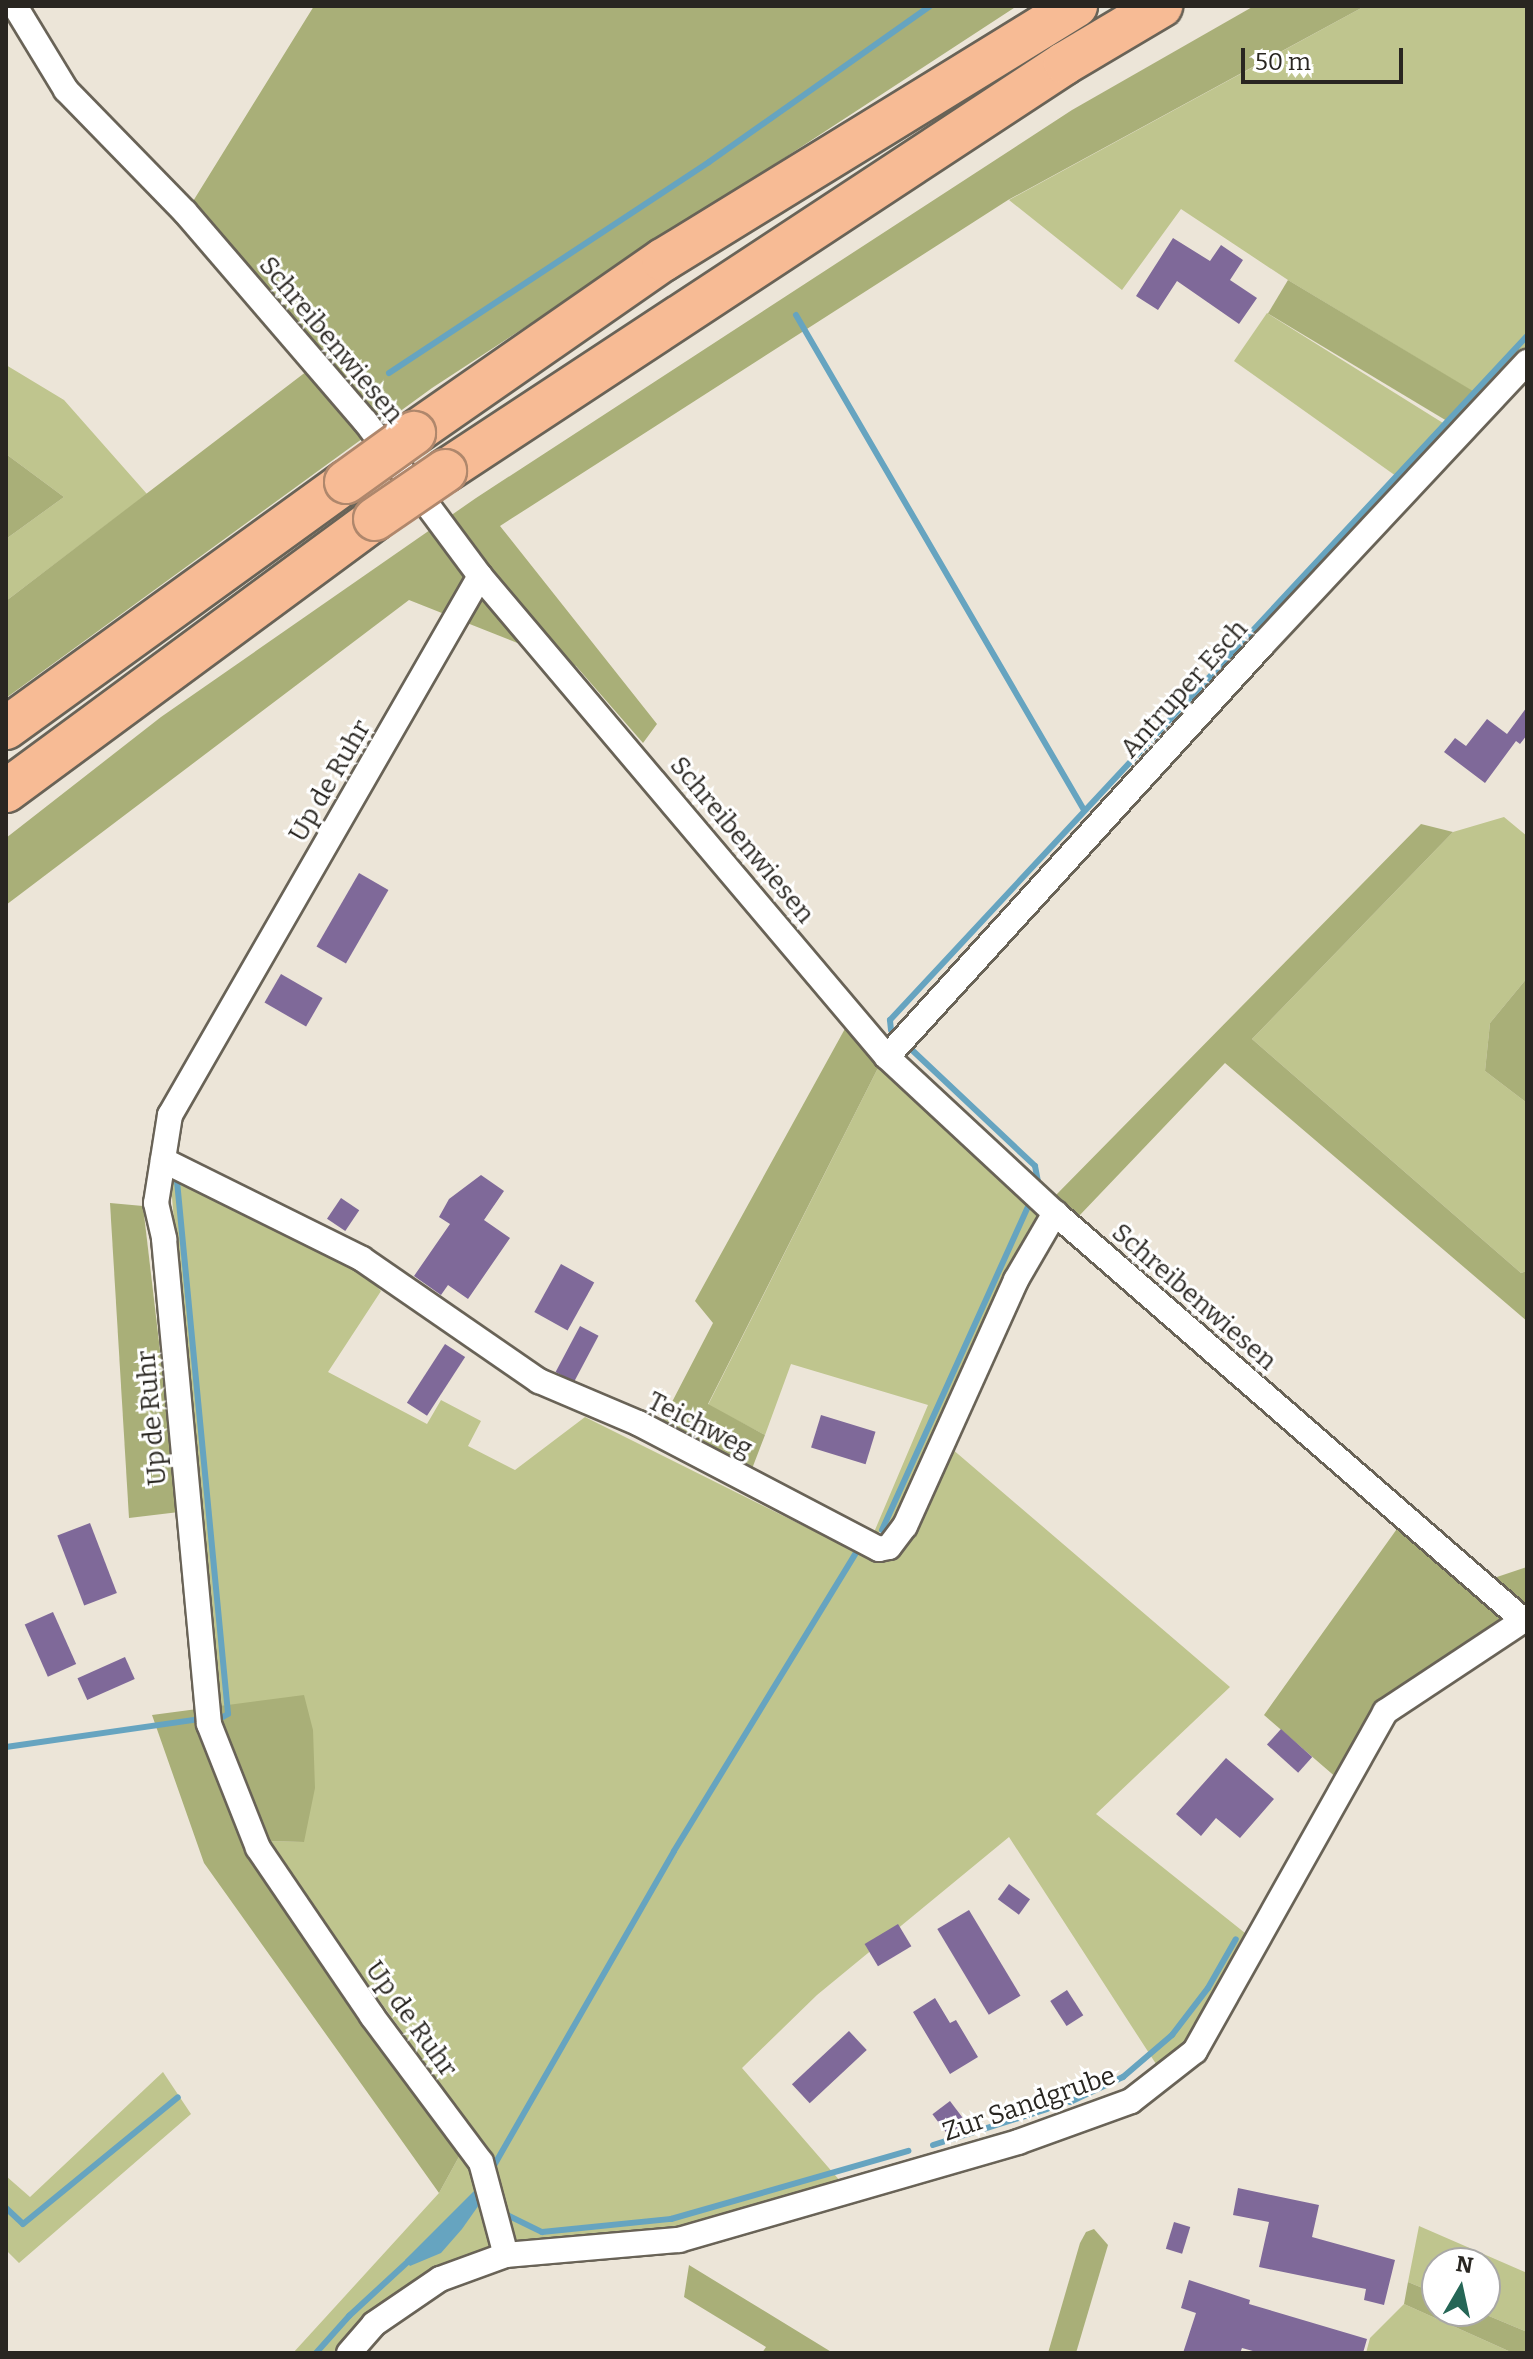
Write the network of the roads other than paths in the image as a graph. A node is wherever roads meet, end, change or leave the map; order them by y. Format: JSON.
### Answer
{"nodes":[{"id":1,"x":15,"y":6,"type":"edge"},
{"id":2,"x":1076,"y":6,"type":"edge"},
{"id":3,"x":1161,"y":6,"type":"edge"},
{"id":4,"x":1527,"y":362,"type":"edge"},
{"id":5,"x":480,"y":576,"type":"junction"},
{"id":6,"x":6,"y":728,"type":"edge"},
{"id":7,"x":6,"y":791,"type":"edge"},
{"id":8,"x":887,"y":1057,"type":"junction"},
{"id":9,"x":163,"y":1160,"type":"junction"},
{"id":10,"x":1055,"y":1213,"type":"junction"},
{"id":11,"x":1525,"y":1619,"type":"edge"},
{"id":12,"x":506,"y":2255,"type":"junction"},
{"id":13,"x":349,"y":2353,"type":"edge"}],
"edges":[{"from":1,"to":5,"type":"street","name":"Schreibenwiesen"},
{"from":2,"to":6,"type":"highway","bridge":true},
{"from":3,"to":7,"type":"highway","bridge":true},
{"from":4,"to":8,"type":"street","name":"Antruper Esch"},
{"from":5,"to":8,"type":"street","name":"Schreibenwiesen"},
{"from":5,"to":9,"type":"street","name":"Up de Ruhr"},
{"from":8,"to":10,"type":"street","name":"Schreibenwiesen"},
{"from":9,"to":10,"type":"street","name":"Teichweg"},
{"from":9,"to":12,"type":"street","name":"Up de Ruhr"},
{"from":10,"to":11,"type":"street","name":"Schreibenwiesen"},
{"from":11,"to":12,"type":"street","name":"Zur Sandgrube"},
{"from":12,"to":13,"type":"street","name":"Zur Sandgrube"}]}
